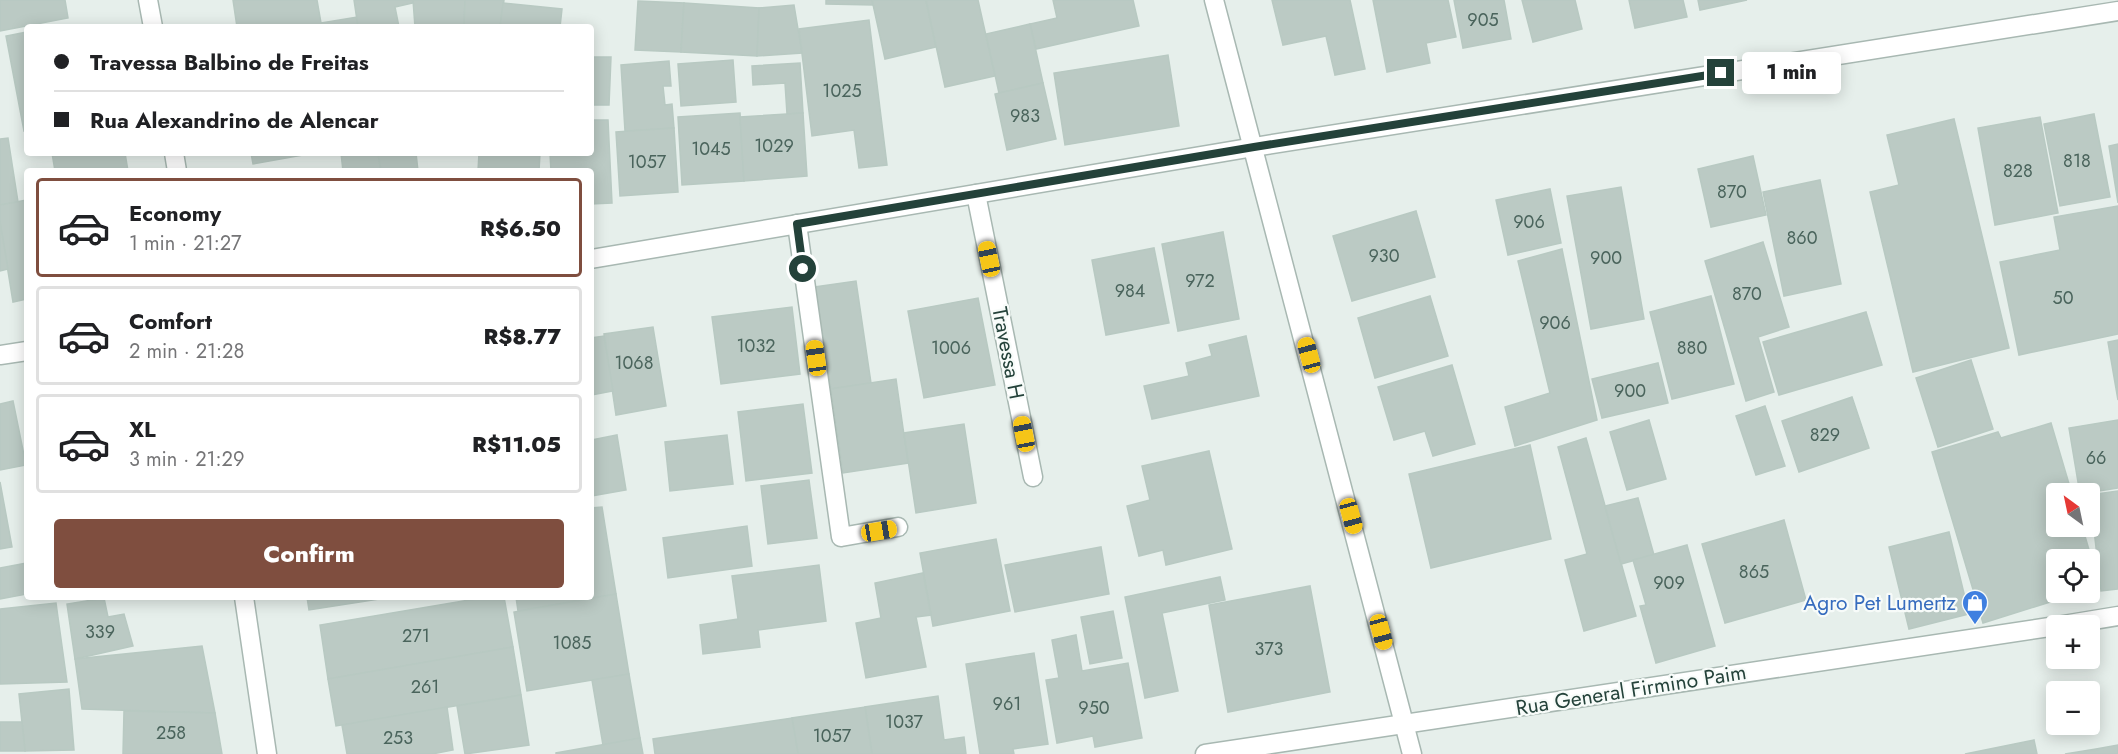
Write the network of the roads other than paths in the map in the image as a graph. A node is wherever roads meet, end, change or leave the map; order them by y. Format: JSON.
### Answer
{"nodes":[{"id":1,"x":148,"y":0,"type":"edge"},
{"id":2,"x":1214,"y":0,"type":"edge"},
{"id":3,"x":2118,"y":11,"type":"edge"},
{"id":4,"x":152,"y":24,"type":"edge"},
{"id":5,"x":1254,"y":147,"type":"junction"},
{"id":6,"x":976,"y":194,"type":"junction"},
{"id":7,"x":797,"y":224,"type":"junction"},
{"id":8,"x":594,"y":258,"type":"edge"},
{"id":9,"x":24,"y":351,"type":"edge"},
{"id":10,"x":0,"y":355,"type":"edge"},
{"id":11,"x":1033,"y":477,"type":"dead end"},
{"id":12,"x":897,"y":527,"type":"dead end"},
{"id":13,"x":244,"y":600,"type":"edge"},
{"id":14,"x":2118,"y":616,"type":"edge"},
{"id":15,"x":2100,"y":619,"type":"edge"},
{"id":16,"x":2046,"y":628,"type":"edge"},
{"id":17,"x":1405,"y":724,"type":"junction"},
{"id":18,"x":267,"y":754,"type":"edge"},
{"id":19,"x":1205,"y":754,"type":"edge"},
{"id":20,"x":1412,"y":754,"type":"edge"}],
"edges":[{"from":1,"to":4,"type":"street"},
{"from":2,"to":5,"type":"street"},
{"from":3,"to":5,"type":"street"},
{"from":5,"to":6,"type":"street"},
{"from":5,"to":17,"type":"street"},
{"from":6,"to":7,"type":"street"},
{"from":6,"to":11,"type":"street","name":"Travessa H"},
{"from":7,"to":8,"type":"street"},
{"from":7,"to":12,"type":"street"},
{"from":9,"to":10,"type":"street"},
{"from":13,"to":18,"type":"street"},
{"from":14,"to":15,"type":"street","name":"Rua General Firmino Paim"},
{"from":16,"to":17,"type":"street","name":"Rua General Firmino Paim"},
{"from":17,"to":19,"type":"street","name":"Rua General Firmino Paim"},
{"from":17,"to":20,"type":"street"}]}
